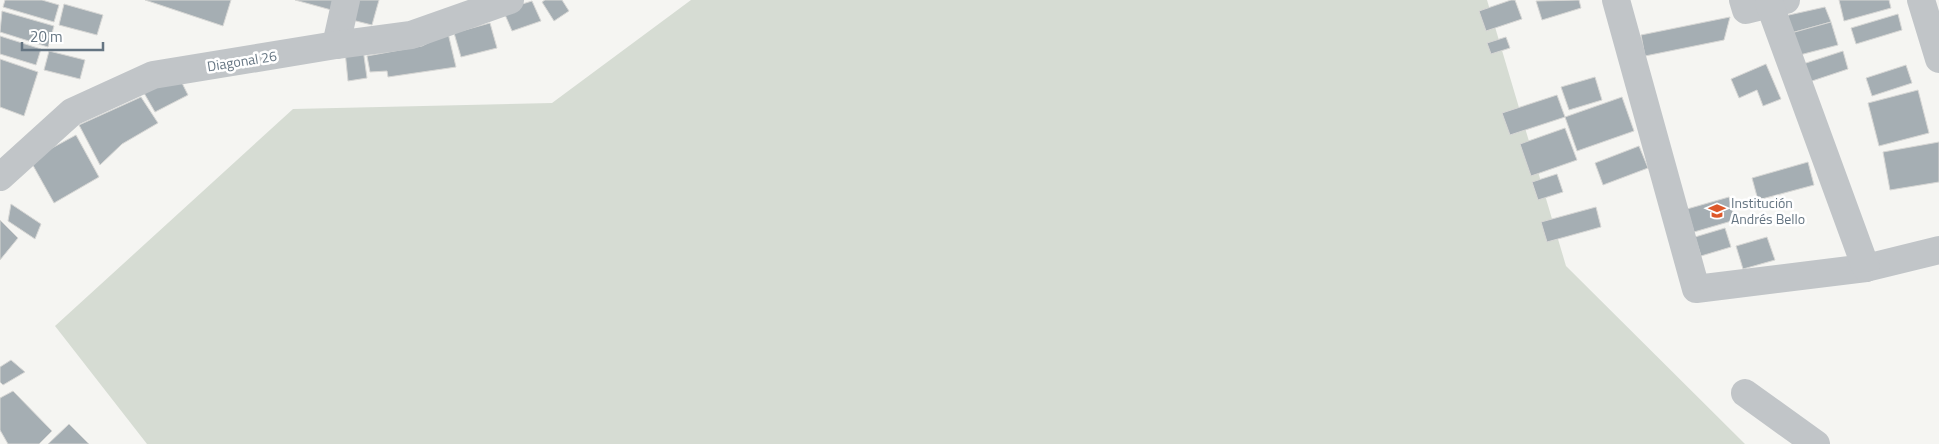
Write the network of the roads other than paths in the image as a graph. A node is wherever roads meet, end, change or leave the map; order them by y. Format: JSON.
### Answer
{"nodes":[{"id":1,"x":346,"y":0,"type":"edge"},
{"id":2,"x":510,"y":0,"type":"edge"},
{"id":3,"x":1616,"y":0,"type":"edge"},
{"id":4,"x":1920,"y":0,"type":"edge"},
{"id":5,"x":1766,"y":1,"type":"edge"},
{"id":6,"x":336,"y":45,"type":"junction"},
{"id":7,"x":1939,"y":59,"type":"edge"},
{"id":8,"x":0,"y":177,"type":"edge"},
{"id":9,"x":1939,"y":250,"type":"edge"},
{"id":10,"x":1866,"y":268,"type":"junction"},
{"id":11,"x":1745,"y":394,"type":"dead end"},
{"id":12,"x":1816,"y":444,"type":"edge"}],
"edges":[{"from":1,"to":6,"type":"street"},
{"from":2,"to":6,"type":"street","name":"Diagonal 26"},
{"from":3,"to":10,"type":"street"},
{"from":4,"to":7,"type":"street"},
{"from":5,"to":10,"type":"street"},
{"from":6,"to":8,"type":"street","name":"Diagonal 26"},
{"from":9,"to":10,"type":"street"},
{"from":11,"to":12,"type":"street"}]}
